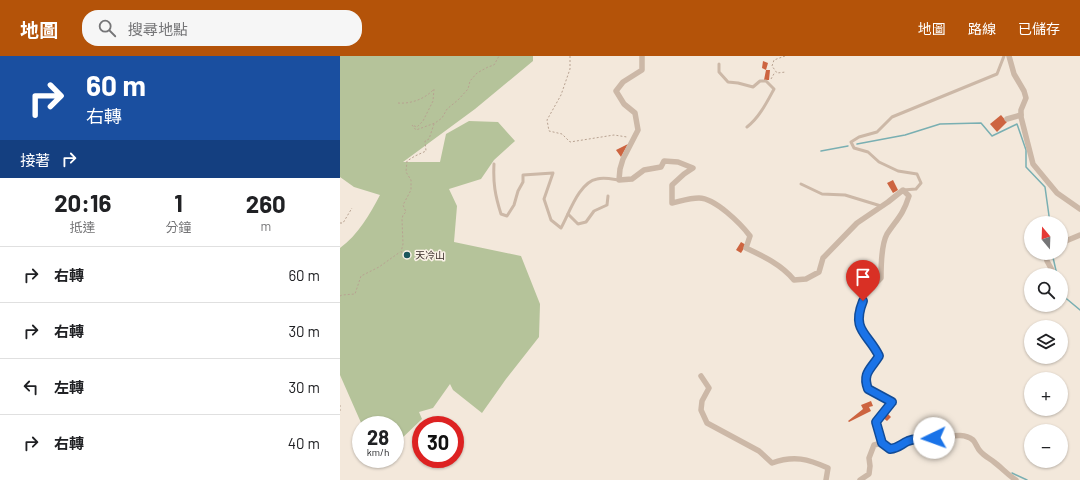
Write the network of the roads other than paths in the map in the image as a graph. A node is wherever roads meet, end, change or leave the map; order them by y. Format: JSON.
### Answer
{"nodes":[{"id":1,"x":642,"y":56,"type":"edge"},
{"id":2,"x":1004,"y":56,"type":"edge"},
{"id":3,"x":1009,"y":56,"type":"edge"},
{"id":4,"x":719,"y":64,"type":"dead end"},
{"id":5,"x":1021,"y":115,"type":"junction"},
{"id":6,"x":1007,"y":119,"type":"dead end"},
{"id":7,"x":747,"y":127,"type":"dead end"},
{"id":8,"x":494,"y":164,"type":"dead end"},
{"id":9,"x":619,"y":180,"type":"junction"},
{"id":10,"x":801,"y":184,"type":"dead end"},
{"id":11,"x":903,"y":190,"type":"junction"},
{"id":12,"x":608,"y":196,"type":"dead end"},
{"id":13,"x":882,"y":206,"type":"junction"},
{"id":14,"x":1080,"y":209,"type":"edge"},
{"id":15,"x":568,"y":214,"type":"junction"},
{"id":16,"x":1080,"y":235,"type":"edge"},
{"id":17,"x":1068,"y":240,"type":"edge"},
{"id":18,"x":866,"y":287,"type":"joint"},
{"id":19,"x":701,"y":376,"type":"dead end"},
{"id":20,"x":882,"y":443,"type":"junction"},
{"id":21,"x":826,"y":480,"type":"edge"},
{"id":22,"x":860,"y":480,"type":"edge"},
{"id":23,"x":1016,"y":480,"type":"edge"}],
"edges":[{"from":1,"to":9,"type":"street"},
{"from":2,"to":11,"type":"lane"},
{"from":3,"to":5,"type":"street"},
{"from":4,"to":7,"type":"lane"},
{"from":5,"to":6,"type":"street"},
{"from":5,"to":14,"type":"street"},
{"from":8,"to":15,"type":"lane"},
{"from":9,"to":13,"type":"street"},
{"from":9,"to":15,"type":"lane"},
{"from":10,"to":13,"type":"lane"},
{"from":11,"to":13,"type":"street"},
{"from":11,"to":18,"type":"street"},
{"from":12,"to":15,"type":"lane"},
{"from":16,"to":17,"type":"street"},
{"from":18,"to":20,"type":"lane"},
{"from":19,"to":21,"type":"street"},
{"from":20,"to":22,"type":"street"},
{"from":20,"to":23,"type":"street"}]}
